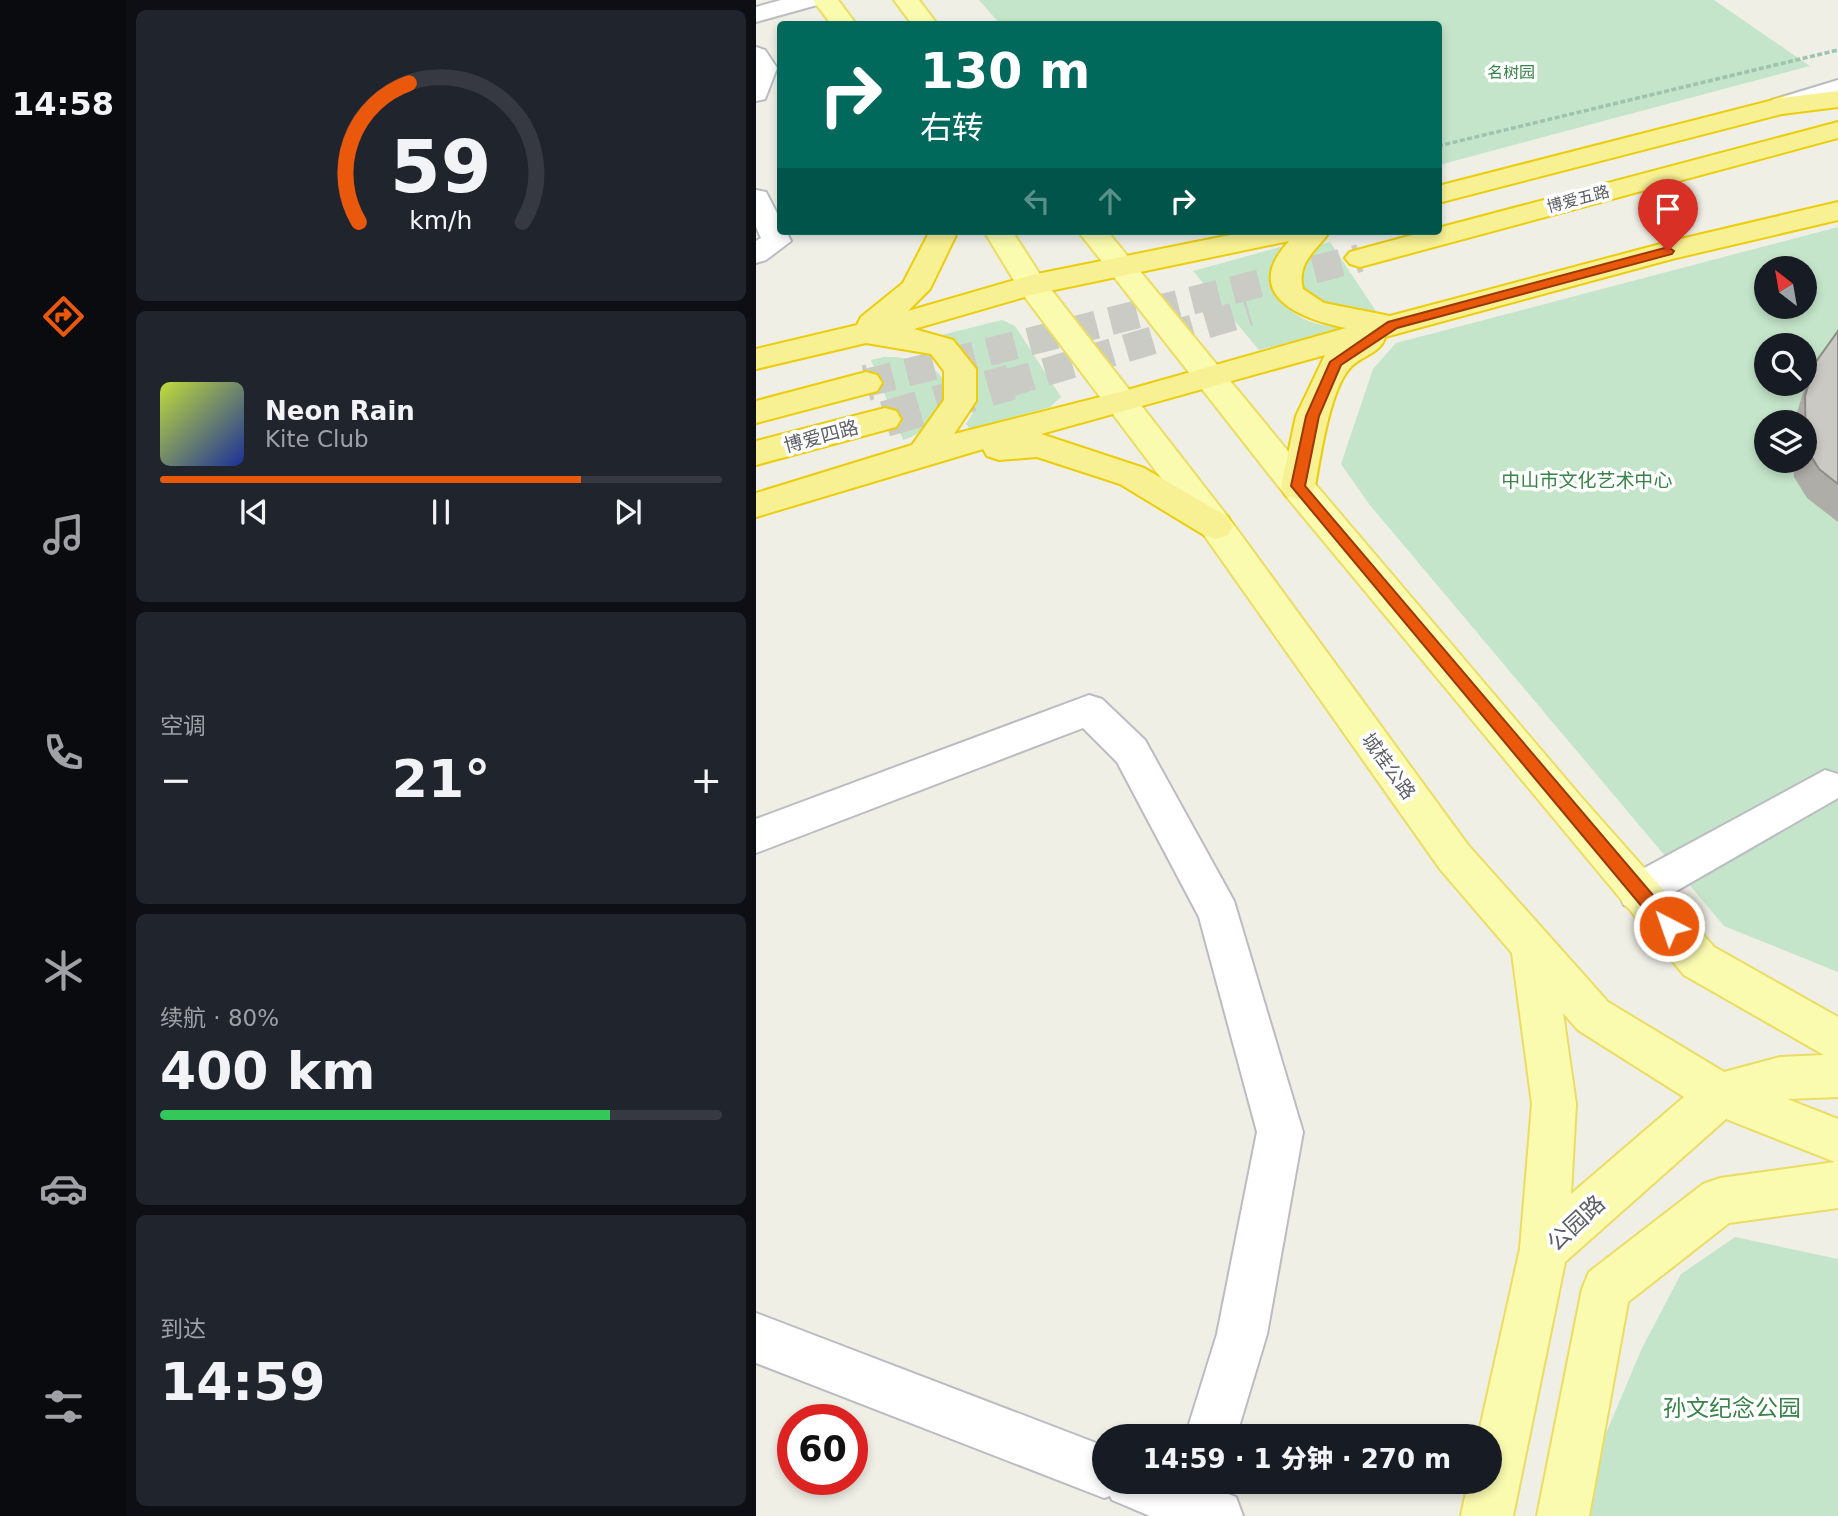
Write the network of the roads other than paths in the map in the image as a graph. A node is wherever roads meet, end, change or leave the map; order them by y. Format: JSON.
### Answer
{"nodes":[{"id":1,"x":808,"y":0,"type":"edge"},
{"id":2,"x":825,"y":0,"type":"edge"},
{"id":3,"x":906,"y":0,"type":"edge"},
{"id":4,"x":756,"y":15,"type":"edge"},
{"id":5,"x":842,"y":21,"type":"edge"},
{"id":6,"x":923,"y":21,"type":"edge"},
{"id":7,"x":759,"y":66,"type":"edge"},
{"id":8,"x":1838,"y":88,"type":"edge"},
{"id":9,"x":756,"y":93,"type":"edge"},
{"id":10,"x":1838,"y":99,"type":"edge"},
{"id":11,"x":1781,"y":106,"type":"junction"},
{"id":12,"x":1838,"y":130,"type":"edge"},
{"id":13,"x":1838,"y":154,"type":"edge"},
{"id":14,"x":1442,"y":194,"type":"edge"},
{"id":15,"x":756,"y":198,"type":"edge"},
{"id":16,"x":1838,"y":211,"type":"edge"},
{"id":17,"x":763,"y":228,"type":"edge"},
{"id":18,"x":942,"y":235,"type":"edge"},
{"id":19,"x":1001,"y":235,"type":"edge"},
{"id":20,"x":1096,"y":235,"type":"edge"},
{"id":21,"x":1274,"y":235,"type":"edge"},
{"id":22,"x":1312,"y":235,"type":"edge"},
{"id":23,"x":756,"y":254,"type":"edge"},
{"id":24,"x":1122,"y":266,"type":"junction"},
{"id":25,"x":1032,"y":285,"type":"junction"},
{"id":26,"x":1393,"y":325,"type":"junction"},
{"id":27,"x":861,"y":334,"type":"junction"},
{"id":28,"x":756,"y":359,"type":"edge"},
{"id":29,"x":1210,"y":377,"type":"junction"},
{"id":30,"x":866,"y":383,"type":"tunnel mouth"},
{"id":31,"x":1120,"y":403,"type":"junction"},
{"id":32,"x":756,"y":412,"type":"edge"},
{"id":33,"x":885,"y":419,"type":"tunnel mouth"},
{"id":34,"x":924,"y":453,"type":"junction"},
{"id":35,"x":760,"y":454,"type":"edge"},
{"id":36,"x":1298,"y":486,"type":"junction"},
{"id":37,"x":756,"y":505,"type":"edge"},
{"id":38,"x":1216,"y":526,"type":"junction"},
{"id":39,"x":1825,"y":786,"type":"dead end"},
{"id":40,"x":756,"y":836,"type":"edge"},
{"id":41,"x":1638,"y":892,"type":"junction"},
{"id":42,"x":1532,"y":948,"type":"junction"},
{"id":43,"x":1838,"y":1040,"type":"edge"},
{"id":44,"x":1838,"y":1076,"type":"edge"},
{"id":45,"x":1720,"y":1095,"type":"junction"},
{"id":46,"x":1838,"y":1141,"type":"edge"},
{"id":47,"x":1838,"y":1185,"type":"edge"},
{"id":48,"x":1544,"y":1249,"type":"junction"},
{"id":49,"x":756,"y":1338,"type":"edge"},
{"id":50,"x":1214,"y":1424,"type":"edge"},
{"id":51,"x":1092,"y":1467,"type":"edge"},
{"id":52,"x":1164,"y":1494,"type":"edge"},
{"id":53,"x":1196,"y":1505,"type":"edge"},
{"id":54,"x":1487,"y":1516,"type":"edge"},
{"id":55,"x":1563,"y":1516,"type":"edge"}],
"edges":[{"from":1,"to":4,"type":"street"},
{"from":2,"to":5,"type":"main road"},
{"from":3,"to":6,"type":"main road"},
{"from":7,"to":9,"type":"street"},
{"from":8,"to":11,"type":"street"},
{"from":10,"to":11,"type":"highway"},
{"from":11,"to":14,"type":"highway"},
{"from":12,"to":13,"type":"highway","name":"博爱五路"},
{"from":15,"to":17,"type":"street"},
{"from":16,"to":26,"type":"highway"},
{"from":17,"to":23,"type":"street"},
{"from":18,"to":27,"type":"highway"},
{"from":19,"to":25,"type":"main road","name":"城桂公路"},
{"from":20,"to":24,"type":"main road"},
{"from":21,"to":24,"type":"highway"},
{"from":22,"to":26,"type":"highway"},
{"from":24,"to":25,"type":"highway"},
{"from":24,"to":29,"type":"main road"},
{"from":25,"to":27,"type":"highway"},
{"from":25,"to":31,"type":"main road","name":"城桂公路"},
{"from":26,"to":29,"type":"highway"},
{"from":26,"to":36,"type":"highway"},
{"from":27,"to":28,"type":"highway"},
{"from":27,"to":34,"type":"highway"},
{"from":29,"to":31,"type":"highway"},
{"from":29,"to":36,"type":"main road"},
{"from":30,"to":32,"type":"highway","name":"博爱四路"},
{"from":31,"to":34,"type":"highway"},
{"from":31,"to":38,"type":"main road","name":"城桂公路"},
{"from":33,"to":35,"type":"highway","name":"博爱四路"},
{"from":34,"to":37,"type":"highway"},
{"from":34,"to":38,"type":"highway"},
{"from":36,"to":41,"type":"main road"},
{"from":38,"to":42,"type":"main road","name":"城桂公路"},
{"from":39,"to":41,"type":"street"},
{"from":40,"to":50,"type":"street"},
{"from":41,"to":43,"type":"main road"},
{"from":42,"to":45,"type":"main road","name":"城桂公路"},
{"from":42,"to":48,"type":"main road"},
{"from":44,"to":45,"type":"main road","name":"公园路"},
{"from":45,"to":46,"type":"main road","name":"城桂公路"},
{"from":45,"to":48,"type":"main road","name":"公园路"},
{"from":47,"to":55,"type":"main road"},
{"from":48,"to":54,"type":"main road","name":"公园路"},
{"from":49,"to":51,"type":"street"},
{"from":52,"to":53,"type":"street"}]}
